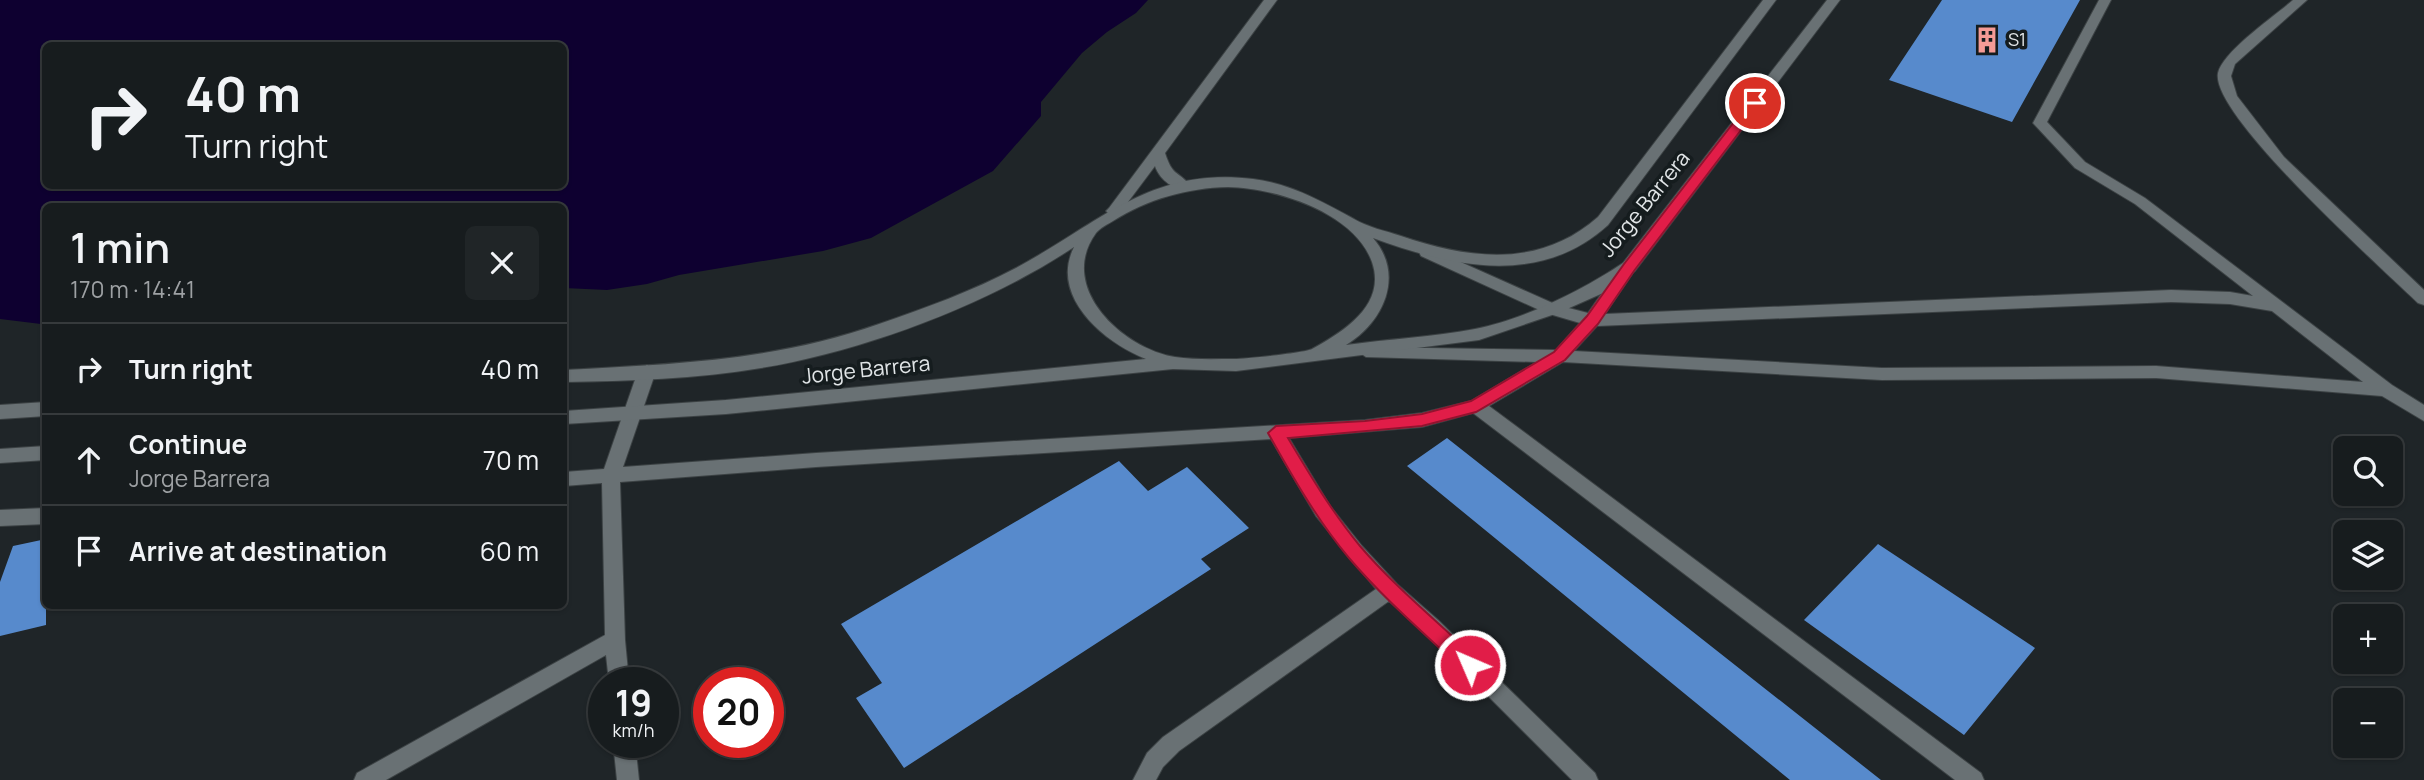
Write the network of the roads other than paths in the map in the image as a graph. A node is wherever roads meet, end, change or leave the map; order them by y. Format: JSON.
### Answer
{"nodes":[{"id":1,"x":1271,"y":0,"type":"edge"},
{"id":2,"x":1770,"y":0,"type":"edge"},
{"id":3,"x":1834,"y":0,"type":"edge"},
{"id":4,"x":2105,"y":0,"type":"edge"},
{"id":5,"x":2301,"y":0,"type":"edge"},
{"id":6,"x":1158,"y":153,"type":"junction"},
{"id":7,"x":1183,"y":186,"type":"junction"},
{"id":8,"x":1114,"y":211,"type":"junction"},
{"id":9,"x":1351,"y":224,"type":"junction"},
{"id":10,"x":1091,"y":228,"type":"junction"},
{"id":11,"x":1427,"y":252,"type":"junction"},
{"id":12,"x":1629,"y":267,"type":"junction"},
{"id":13,"x":2424,"y":299,"type":"edge"},
{"id":14,"x":2277,"y":306,"type":"junction"},
{"id":15,"x":1552,"y":309,"type":"junction"},
{"id":16,"x":1592,"y":320,"type":"junction"},
{"id":17,"x":1352,"y":350,"type":"junction"},
{"id":18,"x":1300,"y":356,"type":"junction"},
{"id":19,"x":1560,"y":356,"type":"junction"},
{"id":20,"x":1173,"y":363,"type":"junction"},
{"id":21,"x":647,"y":371,"type":"junction"},
{"id":22,"x":567,"y":376,"type":"edge"},
{"id":23,"x":2386,"y":390,"type":"junction"},
{"id":24,"x":1476,"y":406,"type":"junction"},
{"id":25,"x":42,"y":409,"type":"edge"},
{"id":26,"x":0,"y":412,"type":"edge"},
{"id":27,"x":633,"y":413,"type":"junction"},
{"id":28,"x":2424,"y":414,"type":"edge"},
{"id":29,"x":567,"y":418,"type":"edge"},
{"id":30,"x":1276,"y":433,"type":"junction"},
{"id":31,"x":42,"y":453,"type":"edge"},
{"id":32,"x":0,"y":456,"type":"edge"},
{"id":33,"x":611,"y":475,"type":"junction"},
{"id":34,"x":567,"y":479,"type":"edge"},
{"id":35,"x":42,"y":516,"type":"edge"},
{"id":36,"x":0,"y":518,"type":"edge"},
{"id":37,"x":1390,"y":590,"type":"junction"},
{"id":38,"x":615,"y":640,"type":"junction"},
{"id":39,"x":618,"y":667,"type":"edge"},
{"id":40,"x":626,"y":758,"type":"edge"},
{"id":41,"x":365,"y":780,"type":"edge"},
{"id":42,"x":628,"y":780,"type":"edge"},
{"id":43,"x":1144,"y":780,"type":"edge"},
{"id":44,"x":1587,"y":780,"type":"edge"},
{"id":45,"x":1973,"y":780,"type":"edge"}],
"edges":[{"from":1,"to":6,"type":"street"},
{"from":2,"to":11,"type":"street","name":"Jorge Barrera"},
{"from":3,"to":12,"type":"street","name":"Jorge Barrera"},
{"from":4,"to":14,"type":"street"},
{"from":5,"to":13,"type":"street"},
{"from":6,"to":7,"type":"street"},
{"from":6,"to":8,"type":"street"},
{"from":7,"to":8,"type":"street","name":"Jorge Barrera"},
{"from":7,"to":9,"type":"street","name":"Jorge Barrera"},
{"from":8,"to":10,"type":"street","name":"Jorge Barrera"},
{"from":9,"to":11,"type":"street","name":"Jorge Barrera"},
{"from":9,"to":18,"type":"street","name":"Jorge Barrera"},
{"from":10,"to":20,"type":"street","name":"Jorge Barrera"},
{"from":10,"to":21,"type":"street","name":"Jorge Barrera"},
{"from":11,"to":15,"type":"street"},
{"from":12,"to":15,"type":"street","name":"Jorge Barrera"},
{"from":12,"to":16,"type":"street"},
{"from":14,"to":16,"type":"street"},
{"from":14,"to":23,"type":"street"},
{"from":15,"to":16,"type":"street"},
{"from":15,"to":17,"type":"street","name":"Jorge Barrera"},
{"from":16,"to":19,"type":"street"},
{"from":17,"to":18,"type":"street","name":"Jorge Barrera"},
{"from":17,"to":19,"type":"street"},
{"from":18,"to":20,"type":"street","name":"Jorge Barrera"},
{"from":19,"to":23,"type":"street"},
{"from":19,"to":24,"type":"street"},
{"from":20,"to":27,"type":"street","name":"Jorge Barrera"},
{"from":21,"to":22,"type":"street","name":"Jorge Barrera"},
{"from":21,"to":27,"type":"street"},
{"from":23,"to":28,"type":"street"},
{"from":24,"to":30,"type":"street"},
{"from":24,"to":45,"type":"street"},
{"from":25,"to":26,"type":"street"},
{"from":27,"to":29,"type":"street","name":"Jorge Barrera"},
{"from":27,"to":33,"type":"street"},
{"from":30,"to":33,"type":"street"},
{"from":30,"to":37,"type":"street"},
{"from":31,"to":32,"type":"street"},
{"from":33,"to":34,"type":"street"},
{"from":33,"to":38,"type":"street"},
{"from":35,"to":36,"type":"street"},
{"from":37,"to":43,"type":"street"},
{"from":37,"to":44,"type":"street"},
{"from":38,"to":39,"type":"street"},
{"from":38,"to":41,"type":"street"},
{"from":40,"to":42,"type":"street"}]}
